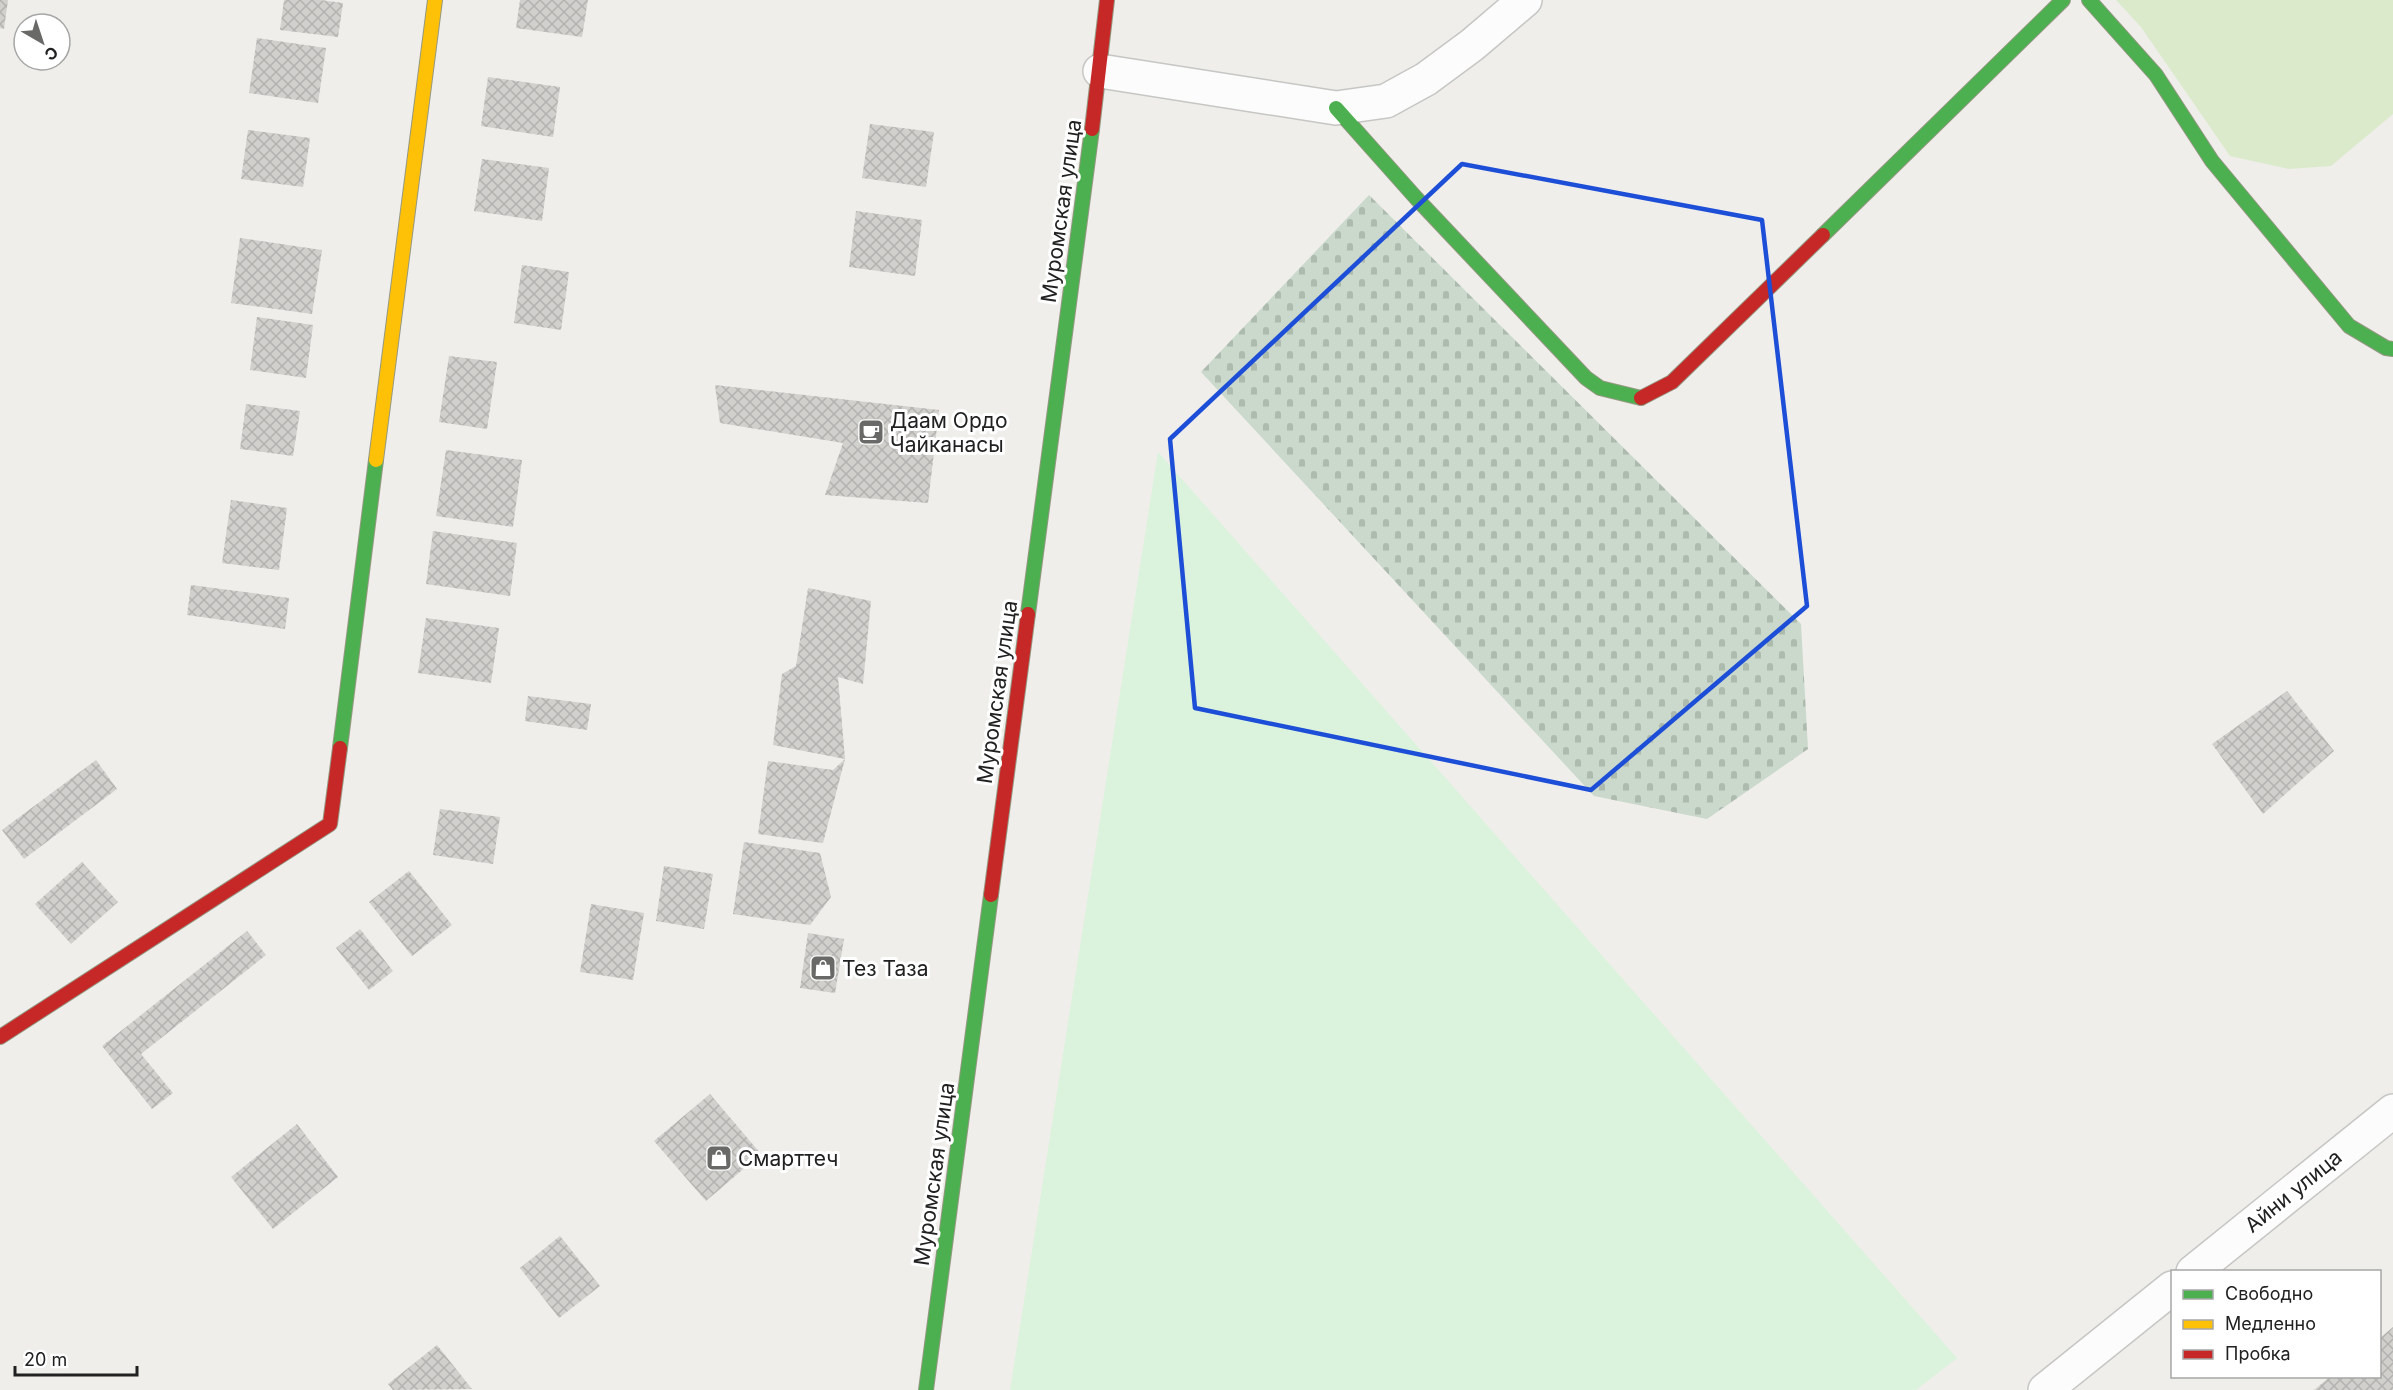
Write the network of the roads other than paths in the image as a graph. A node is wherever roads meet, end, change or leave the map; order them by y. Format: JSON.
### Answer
{"nodes":[{"id":1,"x":435,"y":0,"type":"edge"},
{"id":2,"x":1107,"y":0,"type":"edge"},
{"id":3,"x":1525,"y":0,"type":"edge"},
{"id":4,"x":2063,"y":0,"type":"edge"},
{"id":5,"x":2089,"y":0,"type":"edge"},
{"id":6,"x":1100,"y":71,"type":"junction"},
{"id":7,"x":1336,"y":108,"type":"junction"},
{"id":8,"x":2393,"y":349,"type":"edge"},
{"id":9,"x":0,"y":1037,"type":"edge"},
{"id":10,"x":2393,"y":1111,"type":"edge"},
{"id":11,"x":2195,"y":1270,"type":"edge"},
{"id":12,"x":2171,"y":1289,"type":"edge"},
{"id":13,"x":927,"y":1390,"type":"edge"},
{"id":14,"x":2045,"y":1390,"type":"edge"}],
"edges":[{"from":1,"to":9,"type":"street"},
{"from":2,"to":6,"type":"street","name":"Муромская улица"},
{"from":3,"to":7,"type":"street"},
{"from":4,"to":7,"type":"street"},
{"from":5,"to":8,"type":"street"},
{"from":6,"to":7,"type":"street"},
{"from":6,"to":13,"type":"street","name":"Муромская улица"},
{"from":10,"to":11,"type":"street","name":"Айни улица"},
{"from":12,"to":14,"type":"street"}]}
